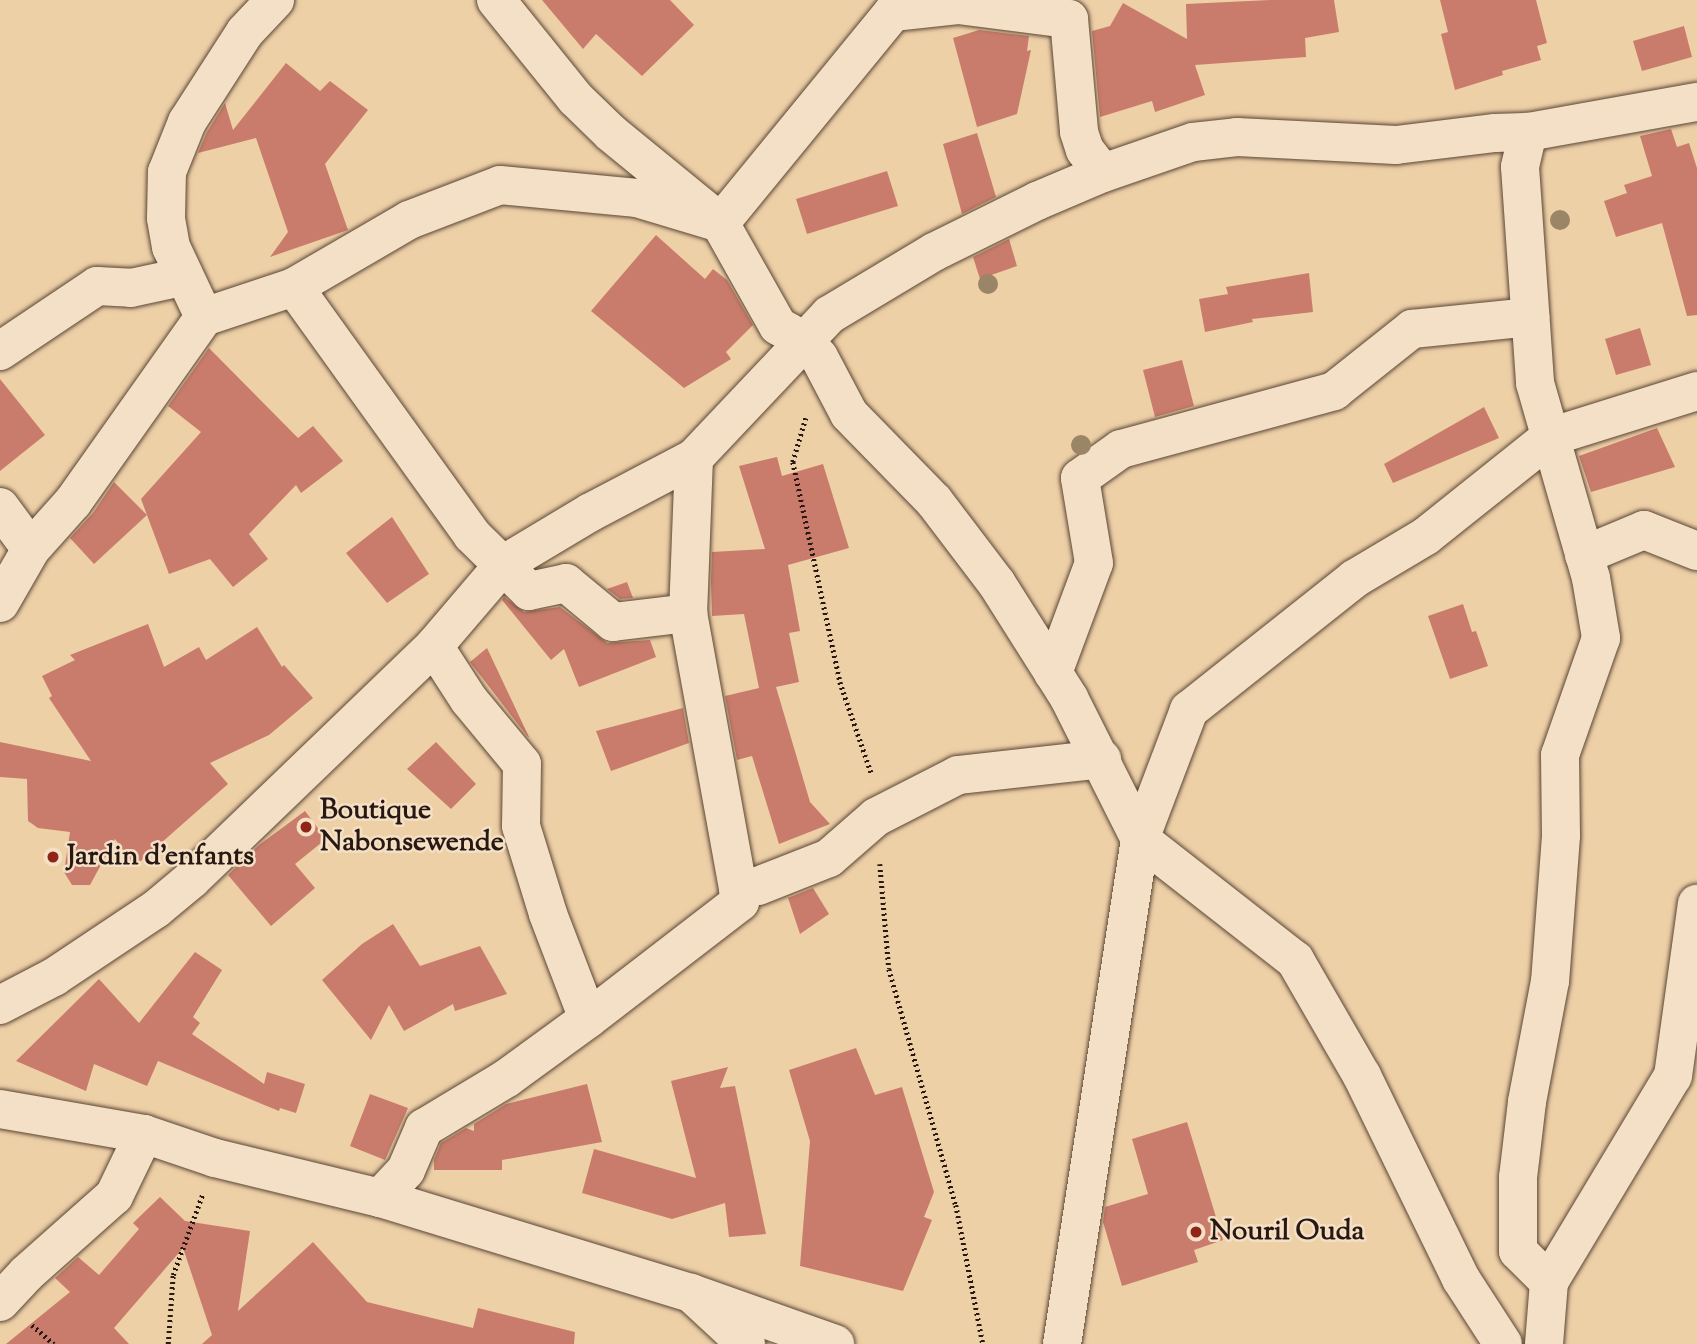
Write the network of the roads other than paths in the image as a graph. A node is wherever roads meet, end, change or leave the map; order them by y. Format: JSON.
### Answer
{"nodes":[{"id":1,"x":275,"y":0,"type":"edge"},
{"id":2,"x":496,"y":0,"type":"edge"},
{"id":3,"x":901,"y":6,"type":"edge"},
{"id":4,"x":1077,"y":9,"type":"edge"},
{"id":5,"x":1697,"y":102,"type":"edge"},
{"id":6,"x":1528,"y":132,"type":"junction"},
{"id":7,"x":1103,"y":173,"type":"junction"},
{"id":8,"x":720,"y":223,"type":"junction"},
{"id":9,"x":182,"y":277,"type":"junction"},
{"id":10,"x":295,"y":287,"type":"junction"},
{"id":11,"x":204,"y":317,"type":"junction"},
{"id":12,"x":1530,"y":317,"type":"junction"},
{"id":13,"x":805,"y":341,"type":"junction"},
{"id":14,"x":0,"y":351,"type":"edge"},
{"id":15,"x":1697,"y":391,"type":"edge"},
{"id":16,"x":1549,"y":437,"type":"junction"},
{"id":17,"x":694,"y":458,"type":"junction"},
{"id":18,"x":0,"y":507,"type":"edge"},
{"id":19,"x":31,"y":549,"type":"junction"},
{"id":20,"x":1697,"y":551,"type":"edge"},
{"id":21,"x":1584,"y":555,"type":"junction"},
{"id":22,"x":505,"y":564,"type":"junction"},
{"id":23,"x":0,"y":603,"type":"edge"},
{"id":24,"x":688,"y":613,"type":"junction"},
{"id":25,"x":434,"y":646,"type":"junction"},
{"id":26,"x":1053,"y":673,"type":"junction"},
{"id":27,"x":1101,"y":758,"type":"junction"},
{"id":28,"x":1140,"y":839,"type":"junction"},
{"id":29,"x":738,"y":888,"type":"junction"},
{"id":30,"x":1697,"y":904,"type":"edge"},
{"id":31,"x":0,"y":1005,"type":"edge"},
{"id":32,"x":588,"y":1019,"type":"junction"},
{"id":33,"x":0,"y":1109,"type":"edge"},
{"id":34,"x":145,"y":1133,"type":"junction"},
{"id":35,"x":380,"y":1198,"type":"junction"},
{"id":36,"x":1549,"y":1282,"type":"junction"},
{"id":37,"x":691,"y":1293,"type":"junction"},
{"id":38,"x":0,"y":1302,"type":"edge"},
{"id":39,"x":746,"y":1344,"type":"edge"},
{"id":40,"x":835,"y":1344,"type":"edge"},
{"id":41,"x":1062,"y":1344,"type":"edge"},
{"id":42,"x":1503,"y":1344,"type":"edge"},
{"id":43,"x":1544,"y":1344,"type":"edge"}],
"edges":[{"from":1,"to":9,"type":"street"},
{"from":2,"to":8,"type":"street"},
{"from":3,"to":4,"type":"street"},
{"from":3,"to":8,"type":"street"},
{"from":4,"to":7,"type":"street"},
{"from":5,"to":6,"type":"street"},
{"from":6,"to":7,"type":"street"},
{"from":6,"to":12,"type":"street"},
{"from":7,"to":13,"type":"street"},
{"from":8,"to":10,"type":"street"},
{"from":8,"to":13,"type":"street"},
{"from":9,"to":11,"type":"street"},
{"from":9,"to":14,"type":"street"},
{"from":10,"to":11,"type":"street"},
{"from":10,"to":22,"type":"street"},
{"from":11,"to":19,"type":"street"},
{"from":12,"to":16,"type":"street"},
{"from":12,"to":26,"type":"street"},
{"from":13,"to":17,"type":"street"},
{"from":13,"to":26,"type":"street"},
{"from":15,"to":16,"type":"street"},
{"from":16,"to":21,"type":"street"},
{"from":16,"to":28,"type":"street"},
{"from":17,"to":22,"type":"street"},
{"from":17,"to":24,"type":"street"},
{"from":18,"to":19,"type":"street"},
{"from":19,"to":23,"type":"street"},
{"from":20,"to":21,"type":"street"},
{"from":21,"to":36,"type":"street"},
{"from":22,"to":24,"type":"street"},
{"from":22,"to":25,"type":"street"},
{"from":24,"to":29,"type":"street"},
{"from":25,"to":31,"type":"street"},
{"from":25,"to":32,"type":"street"},
{"from":26,"to":27,"type":"street"},
{"from":27,"to":28,"type":"street"},
{"from":27,"to":29,"type":"street"},
{"from":28,"to":41,"type":"street"},
{"from":28,"to":42,"type":"street"},
{"from":29,"to":32,"type":"street"},
{"from":30,"to":36,"type":"street"},
{"from":32,"to":35,"type":"street"},
{"from":33,"to":34,"type":"street"},
{"from":34,"to":35,"type":"street"},
{"from":34,"to":38,"type":"street"},
{"from":35,"to":37,"type":"street"},
{"from":36,"to":43,"type":"street"},
{"from":37,"to":39,"type":"street"},
{"from":37,"to":40,"type":"street"}]}
